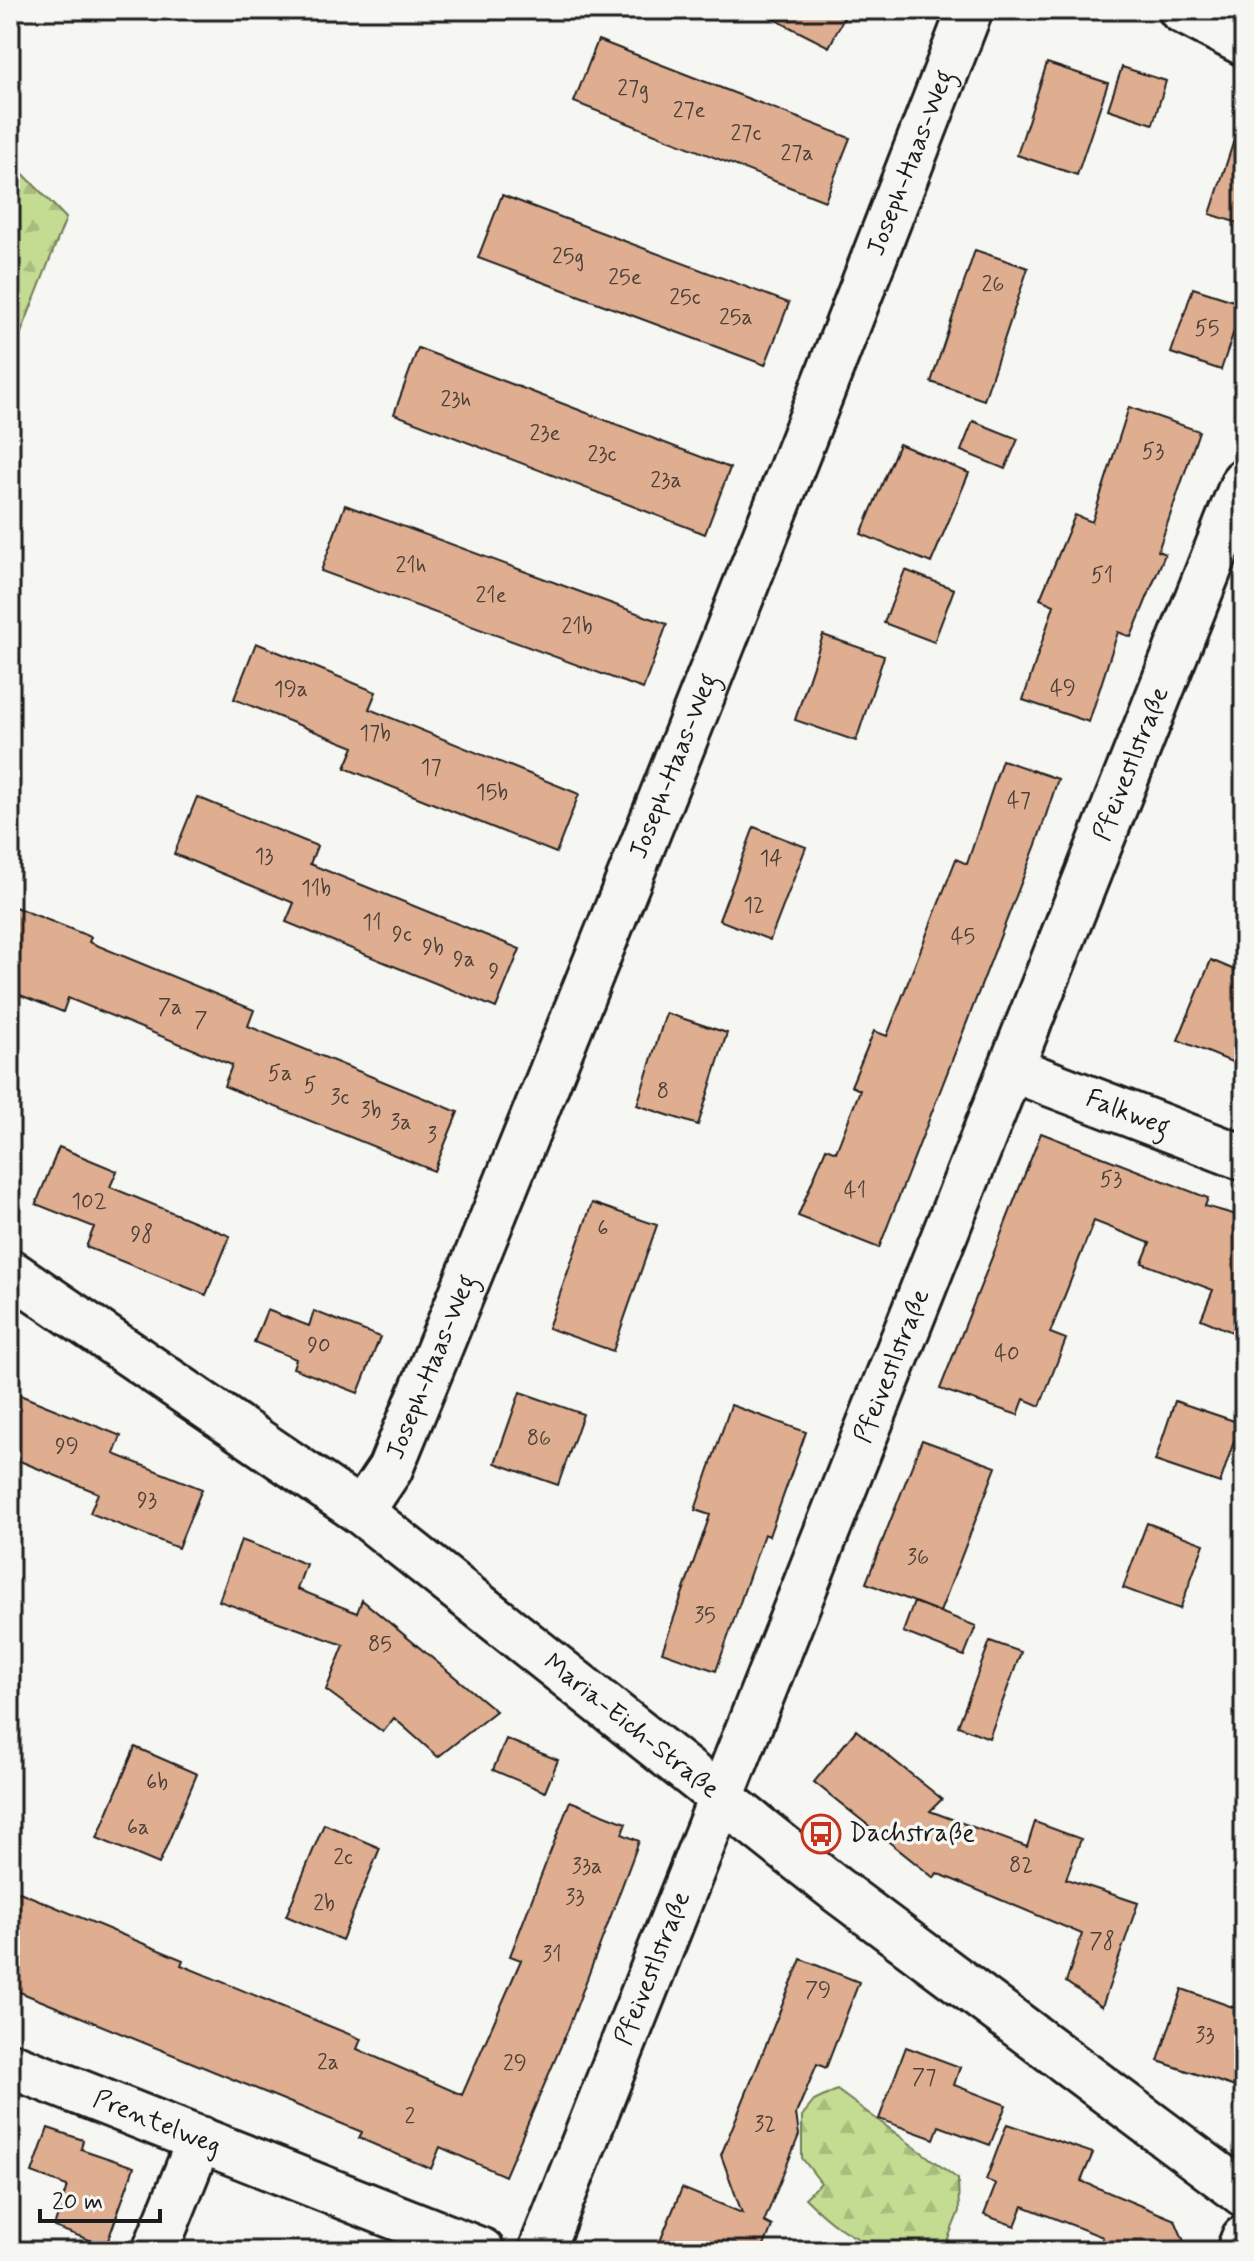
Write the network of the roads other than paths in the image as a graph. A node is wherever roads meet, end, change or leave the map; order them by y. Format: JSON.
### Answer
{"nodes":[{"id":1,"x":970,"y":10,"type":"edge"},
{"id":2,"x":1181,"y":10,"type":"edge"},
{"id":3,"x":1244,"y":43,"type":"edge"},
{"id":4,"x":1244,"y":481,"type":"edge"},
{"id":5,"x":1012,"y":1069,"type":"junction"},
{"id":6,"x":1244,"y":1158,"type":"edge"},
{"id":7,"x":10,"y":1272,"type":"edge"},
{"id":8,"x":361,"y":1512,"type":"junction"},
{"id":9,"x":720,"y":1799,"type":"junction"},
{"id":10,"x":10,"y":2065,"type":"edge"},
{"id":11,"x":200,"y":2139,"type":"junction"},
{"id":12,"x":1244,"y":2194,"type":"edge"},
{"id":13,"x":1244,"y":2238,"type":"edge"},
{"id":14,"x":155,"y":2251,"type":"edge"},
{"id":15,"x":482,"y":2251,"type":"edge"},
{"id":16,"x":541,"y":2251,"type":"edge"},
{"id":17,"x":1239,"y":2251,"type":"edge"}],
"edges":[{"from":1,"to":8,"type":"street","name":"Joseph-Haas-Weg"},
{"from":2,"to":3,"type":"street"},
{"from":4,"to":5,"type":"street","name":"Pfeivestlstraße"},
{"from":5,"to":6,"type":"street","name":"Falkweg"},
{"from":5,"to":9,"type":"street","name":"Pfeivestlstraße"},
{"from":7,"to":8,"type":"street","name":"Maria-Eich-Straße"},
{"from":8,"to":9,"type":"street","name":"Maria-Eich-Straße"},
{"from":9,"to":12,"type":"street","name":"Maria-Eich-Straße"},
{"from":9,"to":16,"type":"street","name":"Pfeivestlstraße"},
{"from":10,"to":11,"type":"street","name":"Prentelweg"},
{"from":11,"to":14,"type":"street"},
{"from":11,"to":15,"type":"street","name":"Prentelweg"},
{"from":13,"to":17,"type":"street"}]}
